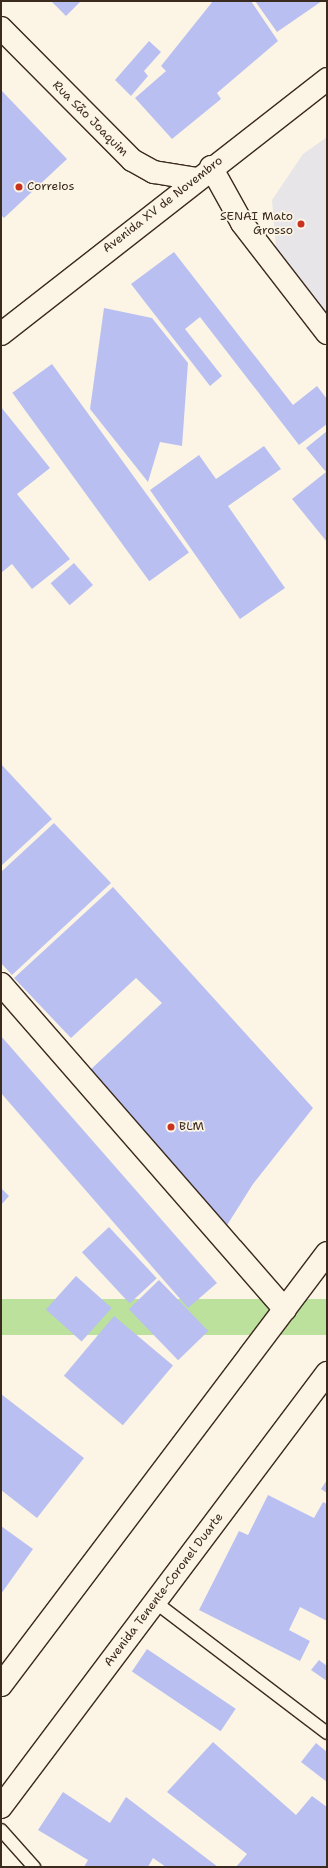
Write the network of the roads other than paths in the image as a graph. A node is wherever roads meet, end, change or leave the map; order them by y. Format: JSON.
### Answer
{"nodes":[{"id":1,"x":1,"y":28,"type":"edge"},
{"id":2,"x":327,"y":79,"type":"edge"},
{"id":3,"x":204,"y":173,"type":"junction"},
{"id":4,"x":1,"y":334,"type":"edge"},
{"id":5,"x":327,"y":334,"type":"edge"},
{"id":6,"x":1,"y":984,"type":"edge"},
{"id":7,"x":327,"y":1253,"type":"edge"},
{"id":8,"x":285,"y":1309,"type":"junction"},
{"id":9,"x":327,"y":1373,"type":"edge"},
{"id":10,"x":155,"y":1602,"type":"junction"},
{"id":11,"x":1,"y":1685,"type":"edge"},
{"id":12,"x":327,"y":1733,"type":"edge"},
{"id":13,"x":1,"y":1807,"type":"edge"},
{"id":14,"x":1,"y":1830,"type":"edge"},
{"id":15,"x":34,"y":1867,"type":"edge"}],
"edges":[{"from":1,"to":3,"type":"main road","name":"Rua São Joaquim"},
{"from":2,"to":3,"type":"main road","name":"Avenida XV de Novembro"},
{"from":3,"to":4,"type":"main road","name":"Avenida XV de Novembro"},
{"from":3,"to":5,"type":"main road"},
{"from":6,"to":8,"type":"main road"},
{"from":7,"to":8,"type":"main road"},
{"from":8,"to":11,"type":"main road"},
{"from":9,"to":10,"type":"main road","name":"Avenida Tenente-Coronel Duarte"},
{"from":10,"to":12,"type":"lane"},
{"from":10,"to":13,"type":"main road","name":"Avenida Tenente-Coronel Duarte"},
{"from":14,"to":15,"type":"lane"}]}
